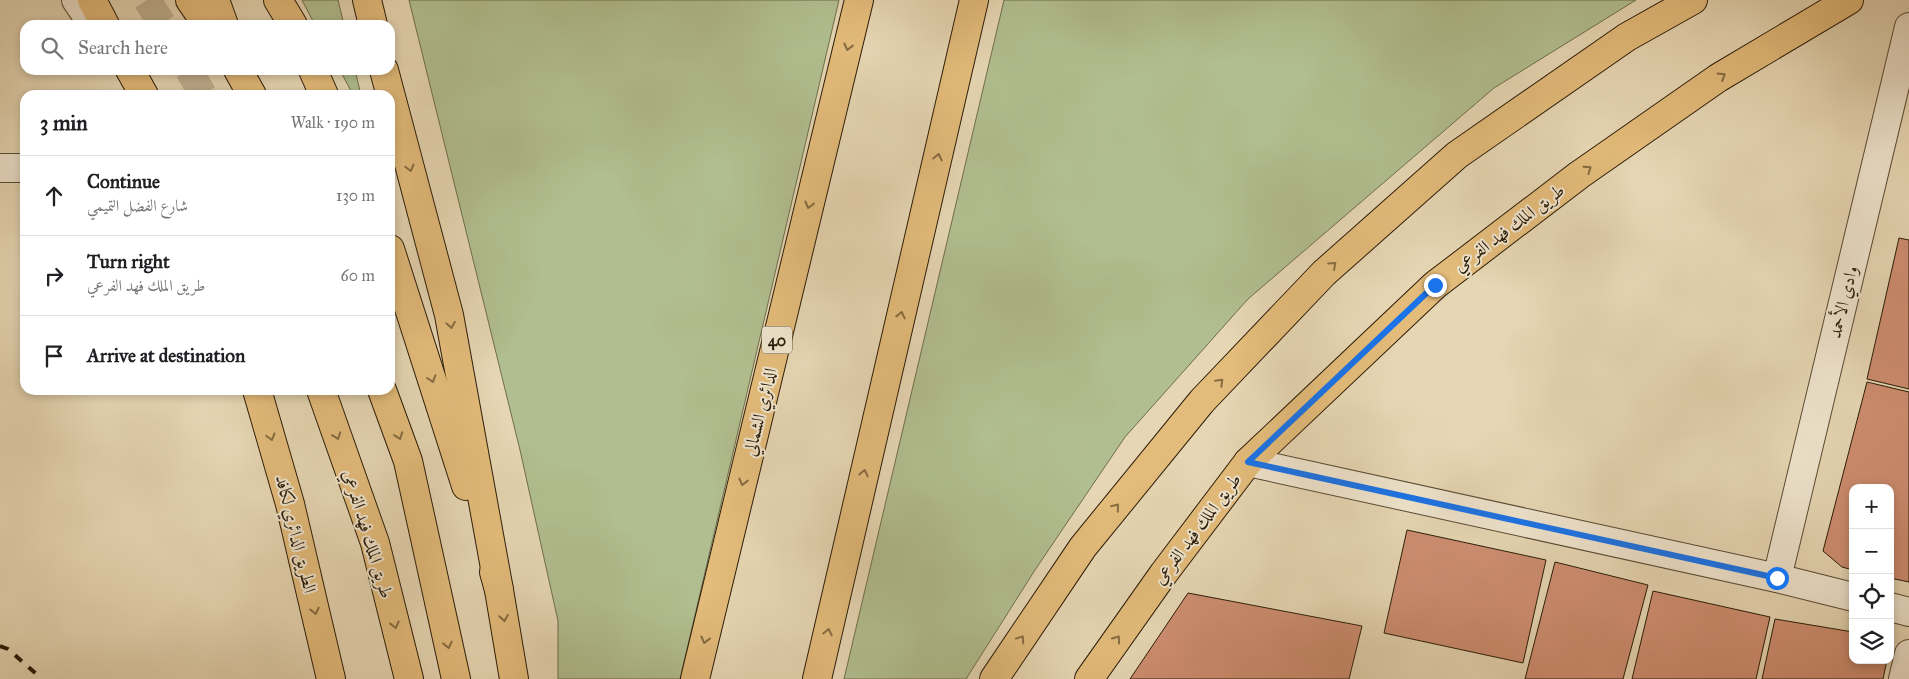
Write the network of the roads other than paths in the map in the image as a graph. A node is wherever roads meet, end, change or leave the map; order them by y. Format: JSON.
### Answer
{"nodes":[{"id":1,"x":76,"y":0,"type":"edge"},
{"id":2,"x":92,"y":0,"type":"edge"},
{"id":3,"x":190,"y":0,"type":"edge"},
{"id":4,"x":216,"y":0,"type":"edge"},
{"id":5,"x":278,"y":0,"type":"edge"},
{"id":6,"x":367,"y":0,"type":"edge"},
{"id":7,"x":859,"y":0,"type":"edge"},
{"id":8,"x":974,"y":0,"type":"edge"},
{"id":9,"x":1693,"y":0,"type":"edge"},
{"id":10,"x":1849,"y":0,"type":"edge"},
{"id":11,"x":90,"y":20,"type":"edge"},
{"id":12,"x":103,"y":20,"type":"edge"},
{"id":13,"x":204,"y":20,"type":"edge"},
{"id":14,"x":222,"y":20,"type":"edge"},
{"id":15,"x":289,"y":20,"type":"edge"},
{"id":16,"x":372,"y":20,"type":"edge"},
{"id":17,"x":1909,"y":27,"type":"edge"},
{"id":18,"x":128,"y":75,"type":"edge"},
{"id":19,"x":133,"y":75,"type":"edge"},
{"id":20,"x":314,"y":75,"type":"edge"},
{"id":21,"x":385,"y":75,"type":"edge"},
{"id":22,"x":139,"y":90,"type":"edge"},
{"id":23,"x":140,"y":90,"type":"edge"},
{"id":24,"x":322,"y":90,"type":"edge"},
{"id":25,"x":389,"y":90,"type":"edge"},
{"id":26,"x":395,"y":111,"type":"edge"},
{"id":27,"x":0,"y":168,"type":"edge"},
{"id":28,"x":20,"y":168,"type":"edge"},
{"id":29,"x":395,"y":265,"type":"edge"},
{"id":30,"x":258,"y":395,"type":"edge"},
{"id":31,"x":323,"y":395,"type":"edge"},
{"id":32,"x":384,"y":395,"type":"edge"},
{"id":33,"x":1248,"y":462,"type":"junction"},
{"id":34,"x":1777,"y":578,"type":"junction"},
{"id":35,"x":499,"y":590,"type":"junction"},
{"id":36,"x":1849,"y":596,"type":"edge"},
{"id":37,"x":1894,"y":608,"type":"edge"},
{"id":38,"x":1909,"y":612,"type":"edge"},
{"id":39,"x":1909,"y":654,"type":"edge"},
{"id":40,"x":331,"y":679,"type":"edge"},
{"id":41,"x":409,"y":679,"type":"edge"},
{"id":42,"x":456,"y":679,"type":"edge"},
{"id":43,"x":514,"y":679,"type":"edge"},
{"id":44,"x":695,"y":679,"type":"edge"},
{"id":45,"x":817,"y":679,"type":"edge"},
{"id":46,"x":994,"y":679,"type":"edge"},
{"id":47,"x":1089,"y":679,"type":"edge"},
{"id":48,"x":1903,"y":679,"type":"edge"}],
"edges":[{"from":1,"to":11,"type":"street"},
{"from":2,"to":12,"type":"main road"},
{"from":3,"to":13,"type":"main road"},
{"from":4,"to":14,"type":"main road"},
{"from":5,"to":15,"type":"main road"},
{"from":6,"to":16,"type":"main road"},
{"from":7,"to":44,"type":"main road","name":"الدائري الشمالي","number":"40","one_way":true},
{"from":45,"to":8,"type":"main road","one_way":true},
{"from":46,"to":9,"type":"main road","one_way":true},
{"from":33,"to":10,"type":"main road","name":"طريق الملك فهد الفرعي","one_way":true},
{"from":17,"to":34,"type":"street","name":"وادي الأحمد"},
{"from":18,"to":22,"type":"street"},
{"from":19,"to":23,"type":"main road"},
{"from":20,"to":24,"type":"main road"},
{"from":21,"to":25,"type":"main road","one_way":true},
{"from":26,"to":35,"type":"main road","one_way":true},
{"from":27,"to":28,"type":"street"},
{"from":29,"to":35,"type":"main road","one_way":true},
{"from":30,"to":40,"type":"main road","name":"الطريق الدائري لكافد","one_way":true},
{"from":31,"to":41,"type":"main road","name":"طريق الملك فهد الفرعي","one_way":true},
{"from":32,"to":42,"type":"main road","one_way":true},
{"from":33,"to":34,"type":"street"},
{"from":47,"to":33,"type":"main road","name":"طريق الملك فهد الفرعي","one_way":true},
{"from":34,"to":36,"type":"street"},
{"from":35,"to":43,"type":"main road","one_way":true},
{"from":37,"to":38,"type":"street"},
{"from":39,"to":48,"type":"street"}]}
